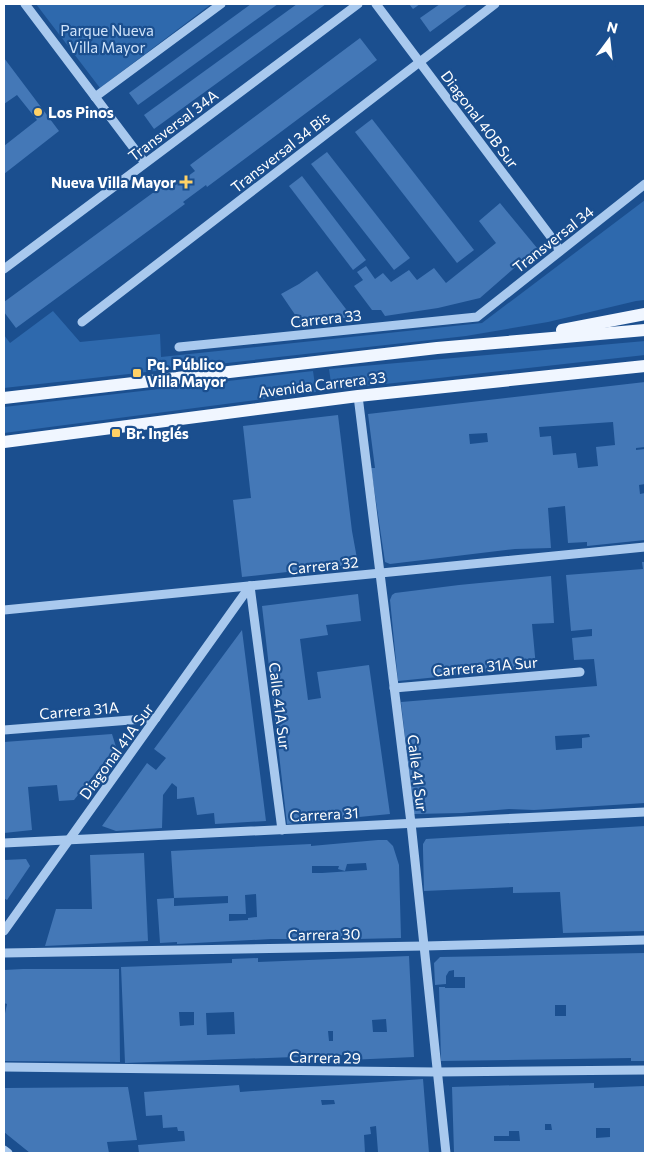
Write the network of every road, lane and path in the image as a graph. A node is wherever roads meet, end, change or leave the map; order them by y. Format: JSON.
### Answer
{"nodes":[{"id":1,"x":25,"y":4,"type":"edge"},
{"id":2,"x":221,"y":4,"type":"edge"},
{"id":3,"x":358,"y":4,"type":"edge"},
{"id":4,"x":376,"y":4,"type":"edge"},
{"id":5,"x":495,"y":4,"type":"edge"},
{"id":6,"x":419,"y":62,"type":"junction"},
{"id":7,"x":95,"y":97,"type":"junction"},
{"id":8,"x":145,"y":163,"type":"junction"},
{"id":9,"x":645,"y":184,"type":"edge"},
{"id":10,"x":560,"y":251,"type":"junction"},
{"id":11,"x":4,"y":269,"type":"edge"},
{"id":12,"x":645,"y":314,"type":"edge"},
{"id":13,"x":477,"y":317,"type":"joint"},
{"id":14,"x":82,"y":322,"type":"dead end"},
{"id":15,"x":645,"y":330,"type":"edge"},
{"id":16,"x":518,"y":340,"type":"junction"},
{"id":17,"x":179,"y":348,"type":"dead end"},
{"id":18,"x":645,"y":366,"type":"edge"},
{"id":19,"x":358,"y":396,"type":"junction"},
{"id":20,"x":4,"y":398,"type":"edge"},
{"id":21,"x":4,"y":442,"type":"edge"},
{"id":22,"x":645,"y":547,"type":"edge"},
{"id":23,"x":380,"y":573,"type":"junction"},
{"id":24,"x":250,"y":586,"type":"junction"},
{"id":25,"x":4,"y":610,"type":"edge"},
{"id":26,"x":580,"y":672,"type":"dead end"},
{"id":27,"x":394,"y":688,"type":"junction"},
{"id":28,"x":156,"y":718,"type":"junction"},
{"id":29,"x":4,"y":730,"type":"edge"},
{"id":30,"x":645,"y":812,"type":"edge"},
{"id":31,"x":410,"y":824,"type":"junction"},
{"id":32,"x":282,"y":830,"type":"junction"},
{"id":33,"x":70,"y":839,"type":"junction"},
{"id":34,"x":4,"y":843,"type":"edge"},
{"id":35,"x":4,"y":932,"type":"edge"},
{"id":36,"x":645,"y":940,"type":"edge"},
{"id":37,"x":425,"y":946,"type":"junction"},
{"id":38,"x":4,"y":953,"type":"edge"},
{"id":39,"x":4,"y":1067,"type":"edge"},
{"id":40,"x":645,"y":1070,"type":"edge"},
{"id":41,"x":438,"y":1072,"type":"junction"},
{"id":42,"x":4,"y":1150,"type":"edge"},
{"id":43,"x":8,"y":1153,"type":"edge"},
{"id":44,"x":446,"y":1153,"type":"edge"}],
"edges":[{"from":1,"to":7,"type":"street"},
{"from":2,"to":7,"type":"street"},
{"from":3,"to":8,"type":"street","name":"Transversal 34A"},
{"from":4,"to":6,"type":"street","name":"Diagonal 40B Sur"},
{"from":5,"to":6,"type":"street","name":"Transversal 34 Bis"},
{"from":6,"to":10,"type":"street","name":"Diagonal 40B Sur"},
{"from":6,"to":14,"type":"street","name":"Transversal 34 Bis"},
{"from":7,"to":8,"type":"street"},
{"from":8,"to":11,"type":"street","name":"Transversal 34A"},
{"from":9,"to":10,"type":"street","name":"Transversal 34"},
{"from":10,"to":13,"type":"street","name":"Transversal 34"},
{"from":12,"to":16,"type":"main road"},
{"from":13,"to":17,"type":"street","name":"Carrera 33"},
{"from":15,"to":16,"type":"main road","name":"Avenida Carrera 33"},
{"from":16,"to":20,"type":"main road","name":"Avenida Carrera 33"},
{"from":18,"to":19,"type":"main road","name":"Avenida Carrera 33"},
{"from":19,"to":21,"type":"main road","name":"Avenida Carrera 33"},
{"from":19,"to":23,"type":"street","name":"Calle 41 Sur"},
{"from":22,"to":23,"type":"street","name":"Carrera 32"},
{"from":23,"to":24,"type":"street","name":"Carrera 32"},
{"from":23,"to":27,"type":"street","name":"Calle 41 Sur"},
{"from":24,"to":25,"type":"street","name":"Carrera 32"},
{"from":24,"to":28,"type":"street","name":"Diagonal 41A Sur"},
{"from":24,"to":32,"type":"street","name":"Calle 41A Sur"},
{"from":26,"to":27,"type":"street","name":"Carrera 31A Sur"},
{"from":27,"to":31,"type":"street","name":"Calle 41 Sur"},
{"from":28,"to":29,"type":"street","name":"Carrera 31A"},
{"from":28,"to":33,"type":"street","name":"Diagonal 41A Sur"},
{"from":30,"to":31,"type":"street","name":"Carrera 31"},
{"from":31,"to":32,"type":"street","name":"Carrera 31"},
{"from":31,"to":37,"type":"street","name":"Calle 41 Sur"},
{"from":32,"to":33,"type":"street","name":"Carrera 31"},
{"from":33,"to":34,"type":"street","name":"Carrera 31"},
{"from":33,"to":35,"type":"street","name":"Diagonal 41A Sur"},
{"from":36,"to":37,"type":"street","name":"Carrera 30"},
{"from":37,"to":38,"type":"street","name":"Carrera 30"},
{"from":37,"to":41,"type":"street","name":"Calle 41 Sur"},
{"from":39,"to":41,"type":"street","name":"Carrera 29"},
{"from":40,"to":41,"type":"street","name":"Carrera 29"},
{"from":41,"to":44,"type":"street","name":"Calle 41 Sur"},
{"from":42,"to":43,"type":"street"}]}
